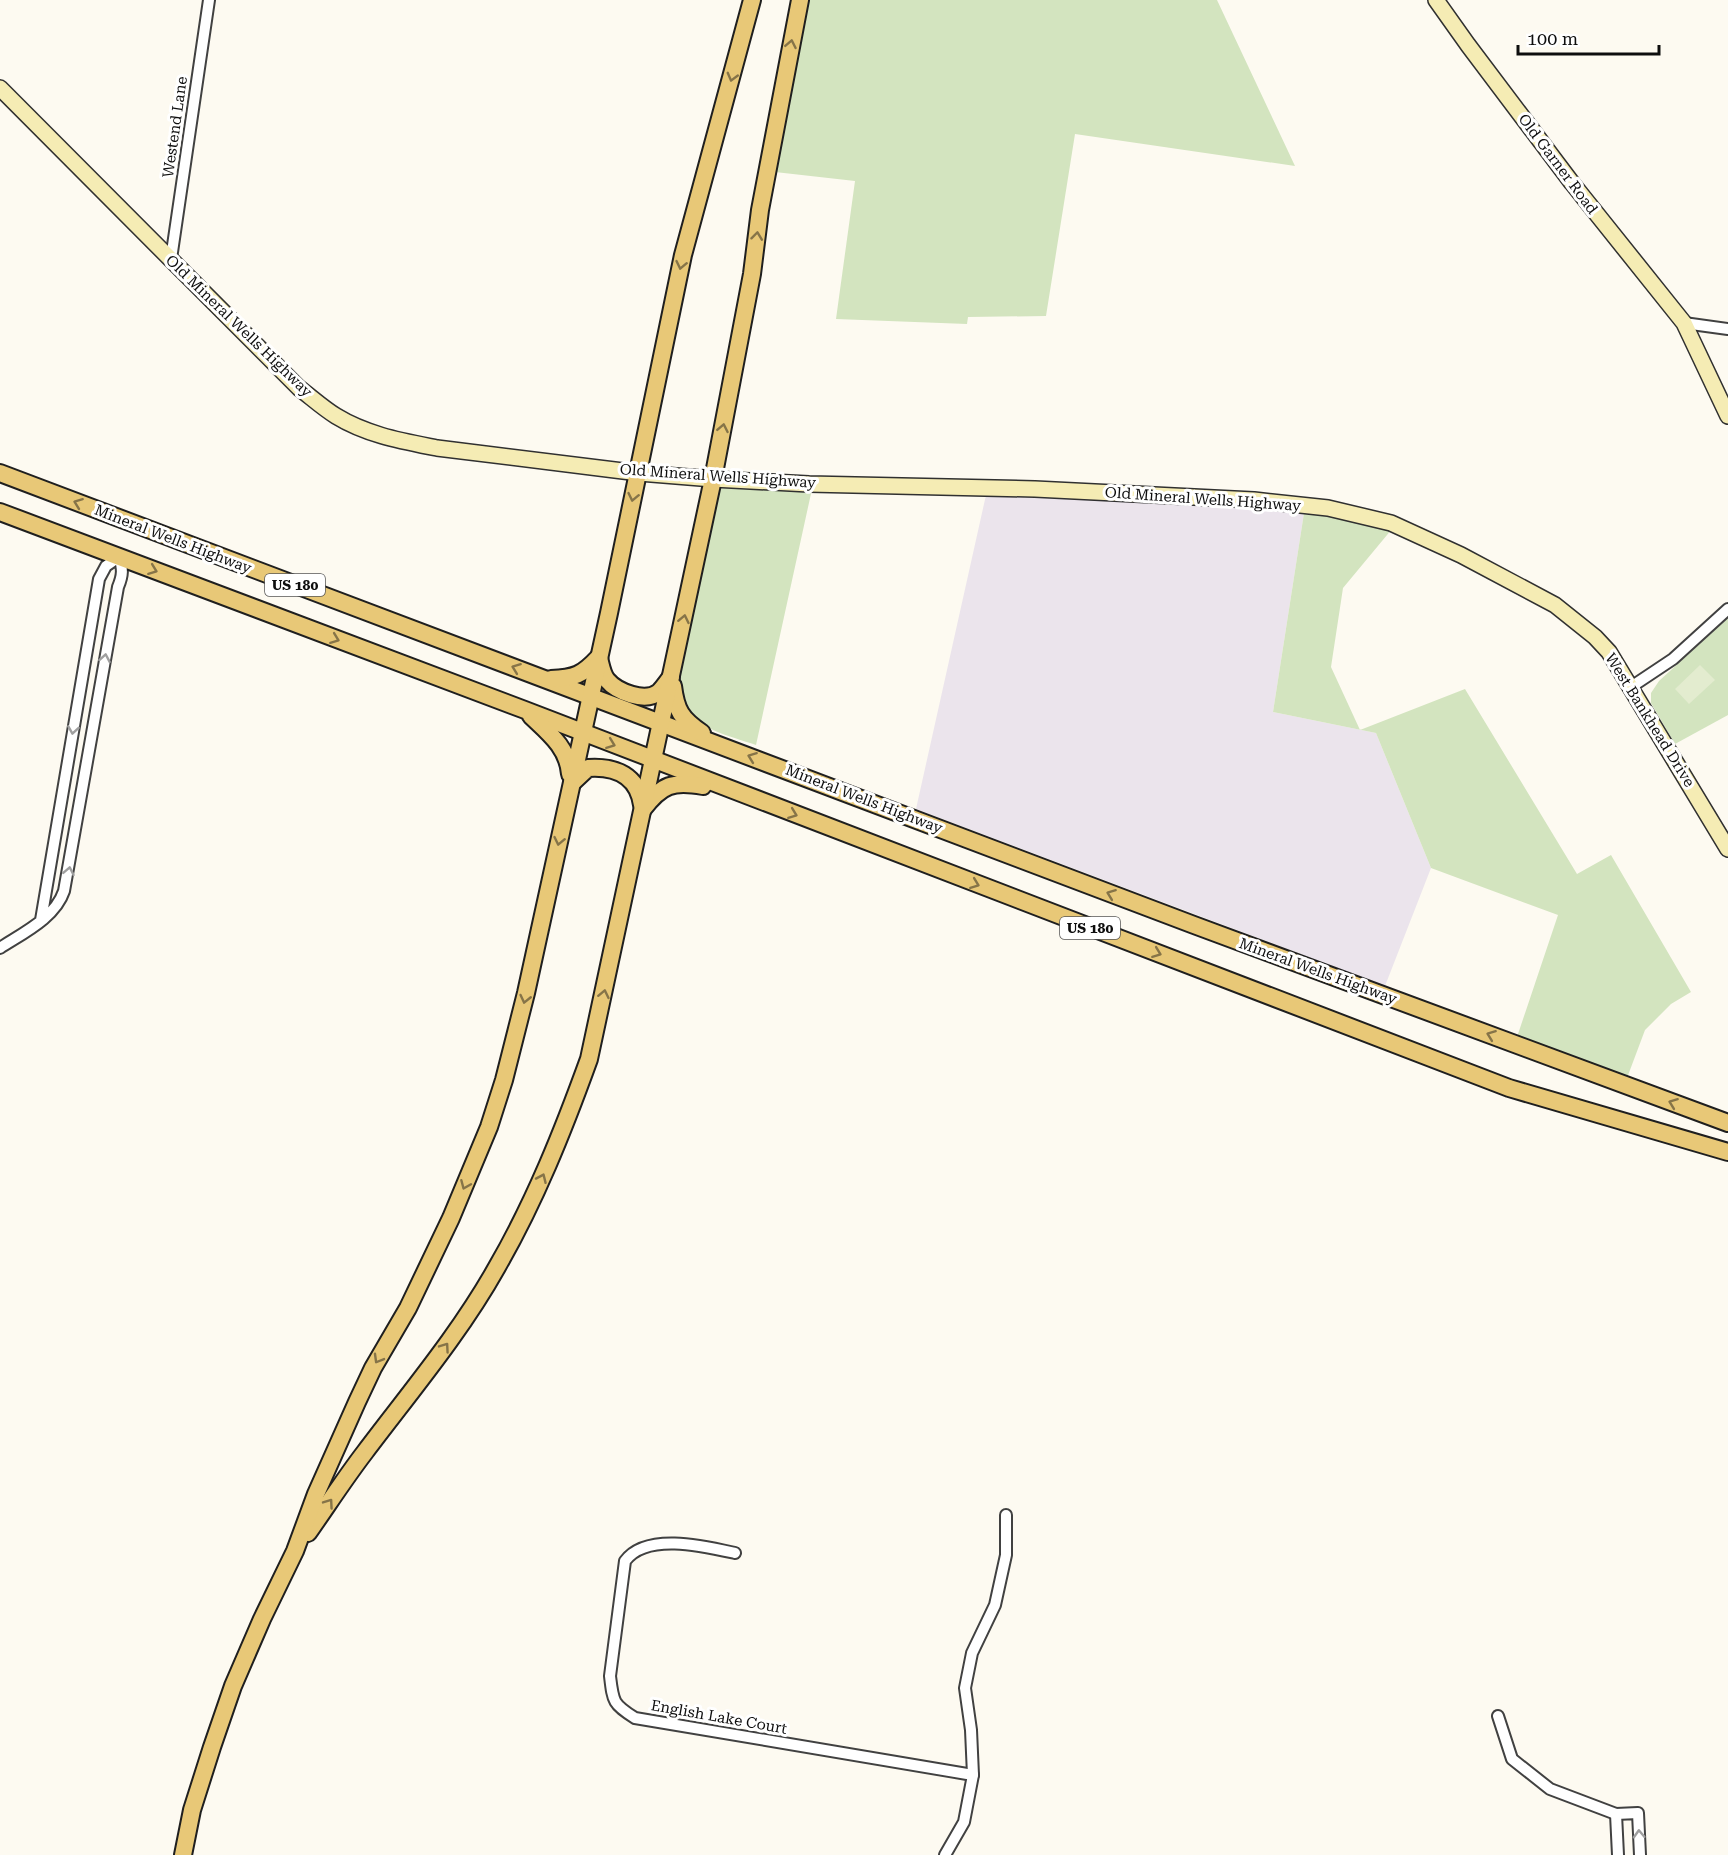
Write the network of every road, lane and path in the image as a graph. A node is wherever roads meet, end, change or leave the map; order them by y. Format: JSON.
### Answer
{"nodes":[{"id":1,"x":209,"y":0,"type":"edge"},
{"id":2,"x":752,"y":0,"type":"edge"},
{"id":3,"x":800,"y":0,"type":"edge"},
{"id":4,"x":1436,"y":0,"type":"edge"},
{"id":5,"x":0,"y":88,"type":"edge"},
{"id":6,"x":171,"y":259,"type":"junction"},
{"id":7,"x":1684,"y":323,"type":"junction"},
{"id":8,"x":1728,"y":329,"type":"edge"},
{"id":9,"x":1728,"y":416,"type":"edge"},
{"id":10,"x":0,"y":473,"type":"edge"},
{"id":11,"x":639,"y":473,"type":"junction"},
{"id":12,"x":713,"y":479,"type":"junction"},
{"id":13,"x":0,"y":512,"type":"edge"},
{"id":14,"x":119,"y":557,"type":"junction"},
{"id":15,"x":1554,"y":605,"type":"joint"},
{"id":16,"x":1728,"y":609,"type":"edge"},
{"id":17,"x":599,"y":657,"type":"junction"},
{"id":18,"x":672,"y":676,"type":"junction"},
{"id":19,"x":546,"y":679,"type":"junction"},
{"id":20,"x":81,"y":684,"type":"junction"},
{"id":21,"x":101,"y":684,"type":"junction"},
{"id":22,"x":1630,"y":687,"type":"junction"},
{"id":23,"x":590,"y":696,"type":"junction"},
{"id":24,"x":525,"y":710,"type":"junction"},
{"id":25,"x":662,"y":723,"type":"junction"},
{"id":26,"x":582,"y":733,"type":"junction"},
{"id":27,"x":722,"y":745,"type":"junction"},
{"id":28,"x":653,"y":760,"type":"junction"},
{"id":29,"x":571,"y":784,"type":"junction"},
{"id":30,"x":730,"y":790,"type":"junction"},
{"id":31,"x":642,"y":809,"type":"junction"},
{"id":32,"x":1728,"y":849,"type":"edge"},
{"id":33,"x":41,"y":920,"type":"junction"},
{"id":34,"x":0,"y":948,"type":"edge"},
{"id":35,"x":1728,"y":1124,"type":"edge"},
{"id":36,"x":1728,"y":1152,"type":"edge"},
{"id":37,"x":1006,"y":1515,"type":"dead end"},
{"id":38,"x":296,"y":1551,"type":"junction"},
{"id":39,"x":735,"y":1553,"type":"dead end"},
{"id":40,"x":1498,"y":1716,"type":"dead end"},
{"id":41,"x":972,"y":1775,"type":"junction"},
{"id":42,"x":1616,"y":1814,"type":"junction"},
{"id":43,"x":183,"y":1855,"type":"edge"},
{"id":44,"x":945,"y":1855,"type":"edge"},
{"id":45,"x":1618,"y":1855,"type":"edge"},
{"id":46,"x":1640,"y":1855,"type":"edge"}],
"edges":[{"from":1,"to":6,"type":"street","name":"Westend Lane"},
{"from":2,"to":11,"type":"main road","one_way":true},
{"from":12,"to":3,"type":"main road","one_way":true},
{"from":4,"to":7,"type":"street","name":"Old Garner Road"},
{"from":5,"to":6,"type":"street","name":"Old Mineral Wells Highway"},
{"from":6,"to":11,"type":"street","name":"Old Mineral Wells Highway"},
{"from":7,"to":8,"type":"street"},
{"from":7,"to":9,"type":"street","name":"Old Garner Road"},
{"from":19,"to":10,"type":"main road","name":"Mineral Wells Highway","number":"US 180","one_way":true},
{"from":11,"to":12,"type":"street","name":"Old Mineral Wells Highway"},
{"from":11,"to":17,"type":"main road","one_way":true},
{"from":12,"to":15,"type":"street","name":"Old Mineral Wells Highway"},
{"from":18,"to":12,"type":"main road","one_way":true},
{"from":13,"to":14,"type":"main road","number":"US 180"},
{"from":14,"to":20,"type":"street"},
{"from":21,"to":14,"type":"street","one_way":true},
{"from":14,"to":24,"type":"main road","number":"US 180","one_way":true},
{"from":15,"to":22,"type":"street","name":"West Bankhead Drive"},
{"from":16,"to":22,"type":"street"},
{"from":17,"to":18,"type":"main road"},
{"from":17,"to":19,"type":"main road"},
{"from":17,"to":23,"type":"main road"},
{"from":18,"to":25,"type":"main road"},
{"from":18,"to":27,"type":"main road"},
{"from":19,"to":23,"type":"main road","name":"Mineral Wells Highway","number":"US 180"},
{"from":20,"to":21,"type":"street"},
{"from":20,"to":33,"type":"street","one_way":true},
{"from":33,"to":21,"type":"street","one_way":true},
{"from":22,"to":32,"type":"street","name":"West Bankhead Drive"},
{"from":23,"to":25,"type":"main road","name":"Mineral Wells Highway","number":"US 180"},
{"from":23,"to":26,"type":"main road"},
{"from":24,"to":26,"type":"main road","number":"US 180"},
{"from":24,"to":29,"type":"main road"},
{"from":25,"to":27,"type":"main road","name":"Mineral Wells Highway","number":"US 180"},
{"from":25,"to":28,"type":"main road"},
{"from":26,"to":28,"type":"main road","number":"US 180","one_way":true},
{"from":26,"to":29,"type":"main road"},
{"from":35,"to":27,"type":"main road","name":"Mineral Wells Highway","number":"US 180","one_way":true},
{"from":28,"to":30,"type":"main road","number":"US 180"},
{"from":28,"to":31,"type":"main road"},
{"from":29,"to":31,"type":"main road"},
{"from":29,"to":38,"type":"main road","one_way":true},
{"from":30,"to":31,"type":"main road"},
{"from":30,"to":36,"type":"main road","number":"US 180","one_way":true},
{"from":38,"to":31,"type":"main road","one_way":true},
{"from":33,"to":34,"type":"street"},
{"from":37,"to":41,"type":"street"},
{"from":38,"to":43,"type":"main road"},
{"from":39,"to":41,"type":"street","name":"English Lake Court"},
{"from":40,"to":42,"type":"street"},
{"from":41,"to":44,"type":"street"},
{"from":42,"to":45,"type":"street"},
{"from":46,"to":42,"type":"street","one_way":true}]}
